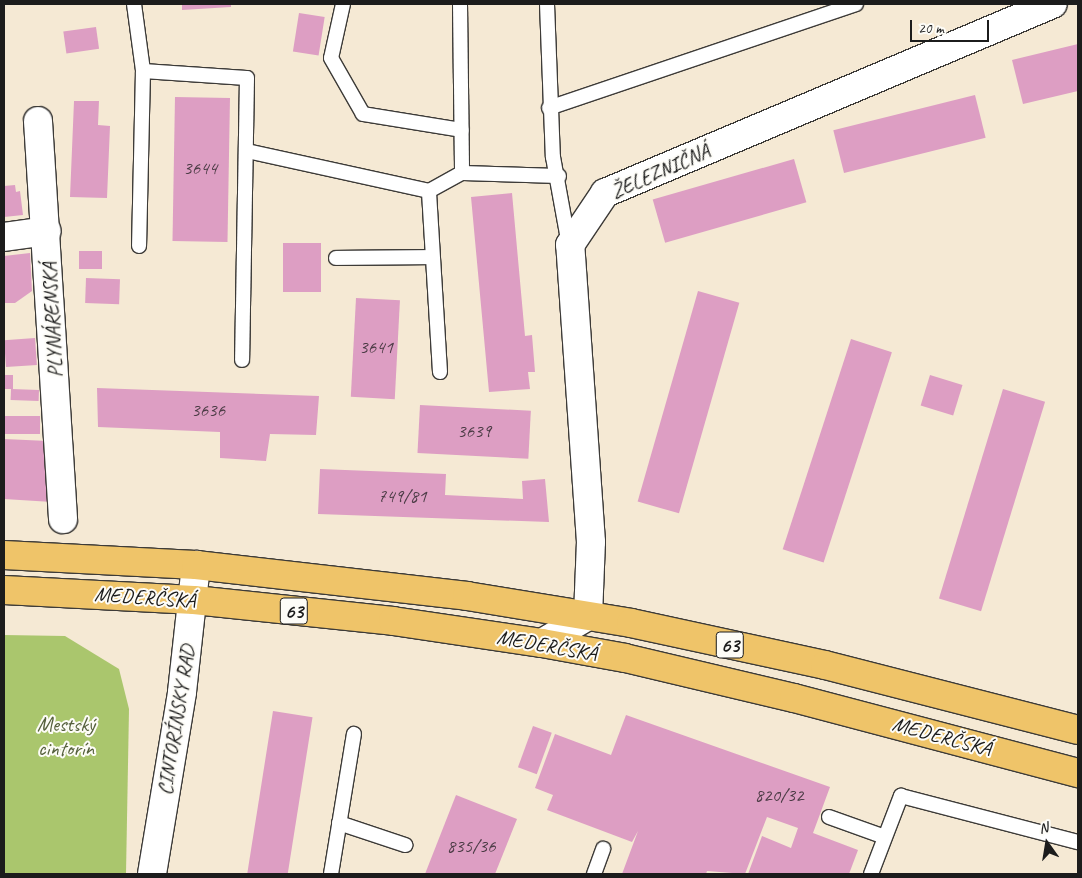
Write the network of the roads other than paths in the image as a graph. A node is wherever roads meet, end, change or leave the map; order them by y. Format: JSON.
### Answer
{"nodes":[{"id":1,"x":134,"y":4,"type":"edge"},
{"id":2,"x":343,"y":4,"type":"edge"},
{"id":3,"x":460,"y":4,"type":"edge"},
{"id":4,"x":547,"y":4,"type":"edge"},
{"id":5,"x":856,"y":4,"type":"edge"},
{"id":6,"x":1052,"y":4,"type":"edge"},
{"id":7,"x":143,"y":70,"type":"junction"},
{"id":8,"x":550,"y":108,"type":"junction"},
{"id":9,"x":38,"y":121,"type":"dead end"},
{"id":10,"x":462,"y":130,"type":"junction"},
{"id":11,"x":247,"y":151,"type":"junction"},
{"id":12,"x":462,"y":173,"type":"junction"},
{"id":13,"x":559,"y":176,"type":"junction"},
{"id":14,"x":429,"y":192,"type":"junction"},
{"id":15,"x":46,"y":231,"type":"junction"},
{"id":16,"x":4,"y":237,"type":"edge"},
{"id":17,"x":570,"y":245,"type":"junction"},
{"id":18,"x":139,"y":246,"type":"dead end"},
{"id":19,"x":432,"y":257,"type":"junction"},
{"id":20,"x":336,"y":258,"type":"dead end"},
{"id":21,"x":242,"y":360,"type":"dead end"},
{"id":22,"x":440,"y":372,"type":"dead end"},
{"id":23,"x":63,"y":519,"type":"dead end"},
{"id":24,"x":4,"y":555,"type":"edge"},
{"id":25,"x":196,"y":565,"type":"junction"},
{"id":26,"x":4,"y":590,"type":"edge"},
{"id":27,"x":194,"y":600,"type":"junction"},
{"id":28,"x":588,"y":616,"type":"junction"},
{"id":29,"x":542,"y":643,"type":"junction"},
{"id":30,"x":1078,"y":730,"type":"edge"},
{"id":31,"x":354,"y":734,"type":"dead end"},
{"id":32,"x":1078,"y":773,"type":"edge"},
{"id":33,"x":829,"y":817,"type":"dead end"},
{"id":34,"x":339,"y":823,"type":"junction"},
{"id":35,"x":885,"y":837,"type":"junction"},
{"id":36,"x":1078,"y":842,"type":"edge"},
{"id":37,"x":405,"y":845,"type":"dead end"},
{"id":38,"x":603,"y":849,"type":"dead end"},
{"id":39,"x":152,"y":874,"type":"edge"},
{"id":40,"x":331,"y":874,"type":"edge"},
{"id":41,"x":594,"y":874,"type":"edge"},
{"id":42,"x":871,"y":874,"type":"edge"}],
"edges":[{"from":1,"to":7,"type":"lane"},
{"from":2,"to":10,"type":"lane"},
{"from":3,"to":10,"type":"lane"},
{"from":4,"to":8,"type":"lane"},
{"from":5,"to":8,"type":"lane"},
{"from":6,"to":17,"type":"street","name":"ŽELEZNIČNÁ"},
{"from":7,"to":11,"type":"lane"},
{"from":7,"to":18,"type":"lane"},
{"from":8,"to":13,"type":"lane"},
{"from":9,"to":15,"type":"street","name":"PLYNÁRENSKÁ"},
{"from":10,"to":12,"type":"lane"},
{"from":11,"to":14,"type":"lane"},
{"from":11,"to":21,"type":"lane"},
{"from":12,"to":13,"type":"lane"},
{"from":12,"to":14,"type":"lane"},
{"from":13,"to":17,"type":"lane"},
{"from":14,"to":19,"type":"lane"},
{"from":15,"to":16,"type":"street"},
{"from":15,"to":23,"type":"street","name":"PLYNÁRENSKÁ"},
{"from":17,"to":28,"type":"street"},
{"from":19,"to":20,"type":"lane"},
{"from":19,"to":22,"type":"lane"},
{"from":24,"to":25,"type":"main road","name":"MEDERČSKÁ","number":"63"},
{"from":25,"to":27,"type":"street","name":"CINTORÍNSKY RAD"},
{"from":25,"to":28,"type":"main road","name":"MEDERČSKÁ","number":"63"},
{"from":26,"to":27,"type":"main road","name":"MEDERČSKÁ","number":"63"},
{"from":27,"to":29,"type":"main road","name":"MEDERČSKÁ","number":"63"},
{"from":27,"to":39,"type":"street","name":"CINTORÍNSKY RAD"},
{"from":28,"to":29,"type":"street"},
{"from":28,"to":30,"type":"main road","name":"MEDERČSKÁ","number":"63"},
{"from":29,"to":32,"type":"main road","name":"MEDERČSKÁ","number":"63"},
{"from":31,"to":34,"type":"lane"},
{"from":33,"to":35,"type":"lane"},
{"from":34,"to":37,"type":"lane"},
{"from":34,"to":40,"type":"lane"},
{"from":35,"to":36,"type":"lane"},
{"from":35,"to":42,"type":"lane"},
{"from":38,"to":41,"type":"lane"}]}
